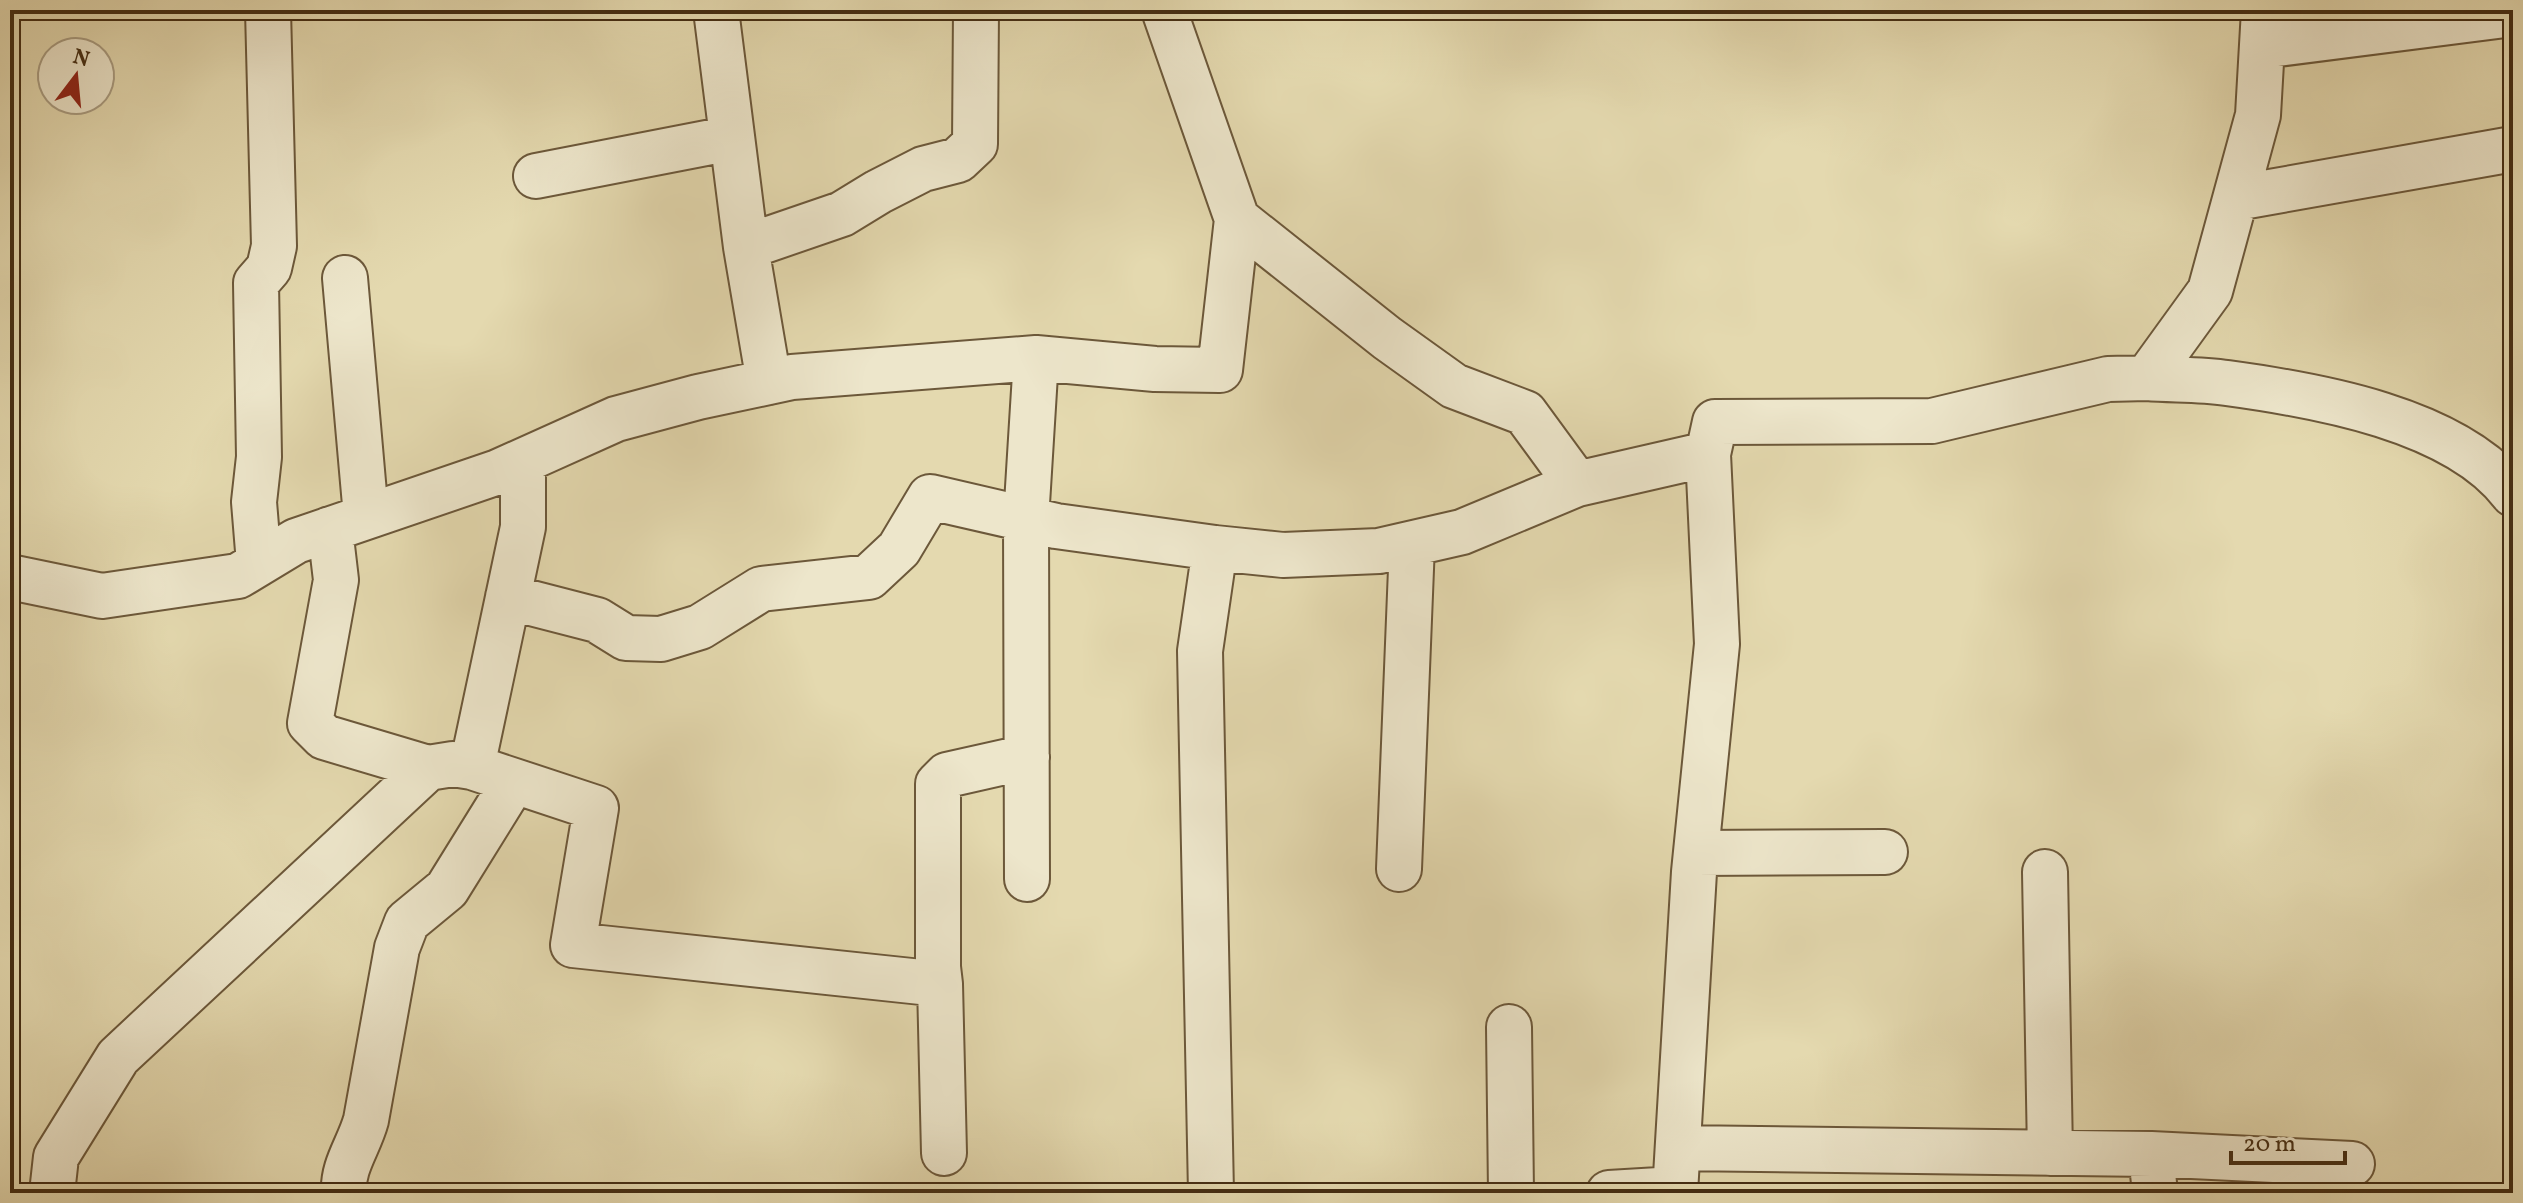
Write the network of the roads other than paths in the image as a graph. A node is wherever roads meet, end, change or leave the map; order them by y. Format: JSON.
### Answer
{"nodes":[{"id":1,"x":268,"y":10,"type":"edge"},
{"id":2,"x":716,"y":10,"type":"edge"},
{"id":3,"x":976,"y":10,"type":"edge"},
{"id":4,"x":1164,"y":10,"type":"edge"},
{"id":5,"x":2513,"y":14,"type":"edge"},
{"id":6,"x":2400,"y":19,"type":"edge"},
{"id":7,"x":2263,"y":28,"type":"edge"},
{"id":8,"x":732,"y":138,"type":"junction"},
{"id":9,"x":2513,"y":149,"type":"edge"},
{"id":10,"x":536,"y":176,"type":"dead end"},
{"id":11,"x":2236,"y":198,"type":"junction"},
{"id":12,"x":1237,"y":219,"type":"junction"},
{"id":13,"x":746,"y":247,"type":"junction"},
{"id":14,"x":345,"y":278,"type":"dead end"},
{"id":15,"x":1036,"y":358,"type":"junction"},
{"id":16,"x":2147,"y":378,"type":"junction"},
{"id":17,"x":769,"y":382,"type":"junction"},
{"id":18,"x":1708,"y":454,"type":"junction"},
{"id":19,"x":523,"y":462,"type":"junction"},
{"id":20,"x":1577,"y":484,"type":"junction"},
{"id":21,"x":2513,"y":494,"type":"edge"},
{"id":22,"x":1026,"y":520,"type":"junction"},
{"id":23,"x":348,"y":522,"type":"junction"},
{"id":24,"x":1412,"y":544,"type":"junction"},
{"id":25,"x":1215,"y":548,"type":"junction"},
{"id":26,"x":259,"y":563,"type":"junction"},
{"id":27,"x":10,"y":577,"type":"edge"},
{"id":28,"x":508,"y":597,"type":"junction"},
{"id":29,"x":1027,"y":757,"type":"junction"},
{"id":30,"x":472,"y":767,"type":"junction"},
{"id":31,"x":428,"y":768,"type":"junction"},
{"id":32,"x":514,"y":781,"type":"junction"},
{"id":33,"x":1885,"y":852,"type":"dead end"},
{"id":34,"x":1696,"y":853,"type":"junction"},
{"id":35,"x":1399,"y":869,"type":"dead end"},
{"id":36,"x":2045,"y":872,"type":"dead end"},
{"id":37,"x":1027,"y":879,"type":"dead end"},
{"id":38,"x":940,"y":984,"type":"junction"},
{"id":39,"x":1509,"y":1027,"type":"dead end"},
{"id":40,"x":944,"y":1153,"type":"dead end"},
{"id":41,"x":2050,"y":1153,"type":"junction"},
{"id":42,"x":2352,"y":1164,"type":"dead end"},
{"id":43,"x":2153,"y":1173,"type":"edge"},
{"id":44,"x":1676,"y":1177,"type":"edge"},
{"id":45,"x":52,"y":1193,"type":"edge"},
{"id":46,"x":344,"y":1193,"type":"edge"},
{"id":47,"x":1211,"y":1193,"type":"edge"},
{"id":48,"x":1511,"y":1193,"type":"edge"},
{"id":49,"x":1609,"y":1193,"type":"edge"}],
"edges":[{"from":1,"to":26,"type":"street"},
{"from":2,"to":8,"type":"street"},
{"from":3,"to":13,"type":"street"},
{"from":4,"to":12,"type":"street"},
{"from":5,"to":6,"type":"street"},
{"from":6,"to":7,"type":"street"},
{"from":7,"to":11,"type":"street"},
{"from":8,"to":10,"type":"street"},
{"from":8,"to":13,"type":"street"},
{"from":9,"to":11,"type":"street"},
{"from":11,"to":16,"type":"street"},
{"from":12,"to":15,"type":"street"},
{"from":12,"to":20,"type":"street"},
{"from":13,"to":17,"type":"street"},
{"from":14,"to":23,"type":"street"},
{"from":15,"to":17,"type":"street"},
{"from":15,"to":22,"type":"street"},
{"from":16,"to":18,"type":"street"},
{"from":16,"to":21,"type":"street"},
{"from":17,"to":19,"type":"street"},
{"from":18,"to":20,"type":"street"},
{"from":18,"to":34,"type":"street"},
{"from":19,"to":23,"type":"street"},
{"from":19,"to":28,"type":"street"},
{"from":20,"to":24,"type":"street"},
{"from":22,"to":25,"type":"street"},
{"from":22,"to":28,"type":"street"},
{"from":22,"to":29,"type":"street"},
{"from":23,"to":26,"type":"street"},
{"from":23,"to":31,"type":"street"},
{"from":24,"to":25,"type":"street"},
{"from":24,"to":35,"type":"street"},
{"from":25,"to":47,"type":"street"},
{"from":26,"to":27,"type":"street"},
{"from":28,"to":30,"type":"street"},
{"from":29,"to":37,"type":"street"},
{"from":29,"to":38,"type":"street"},
{"from":30,"to":31,"type":"street"},
{"from":30,"to":32,"type":"street"},
{"from":31,"to":45,"type":"street"},
{"from":32,"to":38,"type":"street"},
{"from":32,"to":46,"type":"street"},
{"from":33,"to":34,"type":"street"},
{"from":34,"to":44,"type":"street"},
{"from":36,"to":41,"type":"street"},
{"from":38,"to":40,"type":"street"},
{"from":39,"to":48,"type":"street"},
{"from":41,"to":43,"type":"street"},
{"from":41,"to":44,"type":"street"},
{"from":42,"to":43,"type":"street"},
{"from":44,"to":49,"type":"street"}]}
